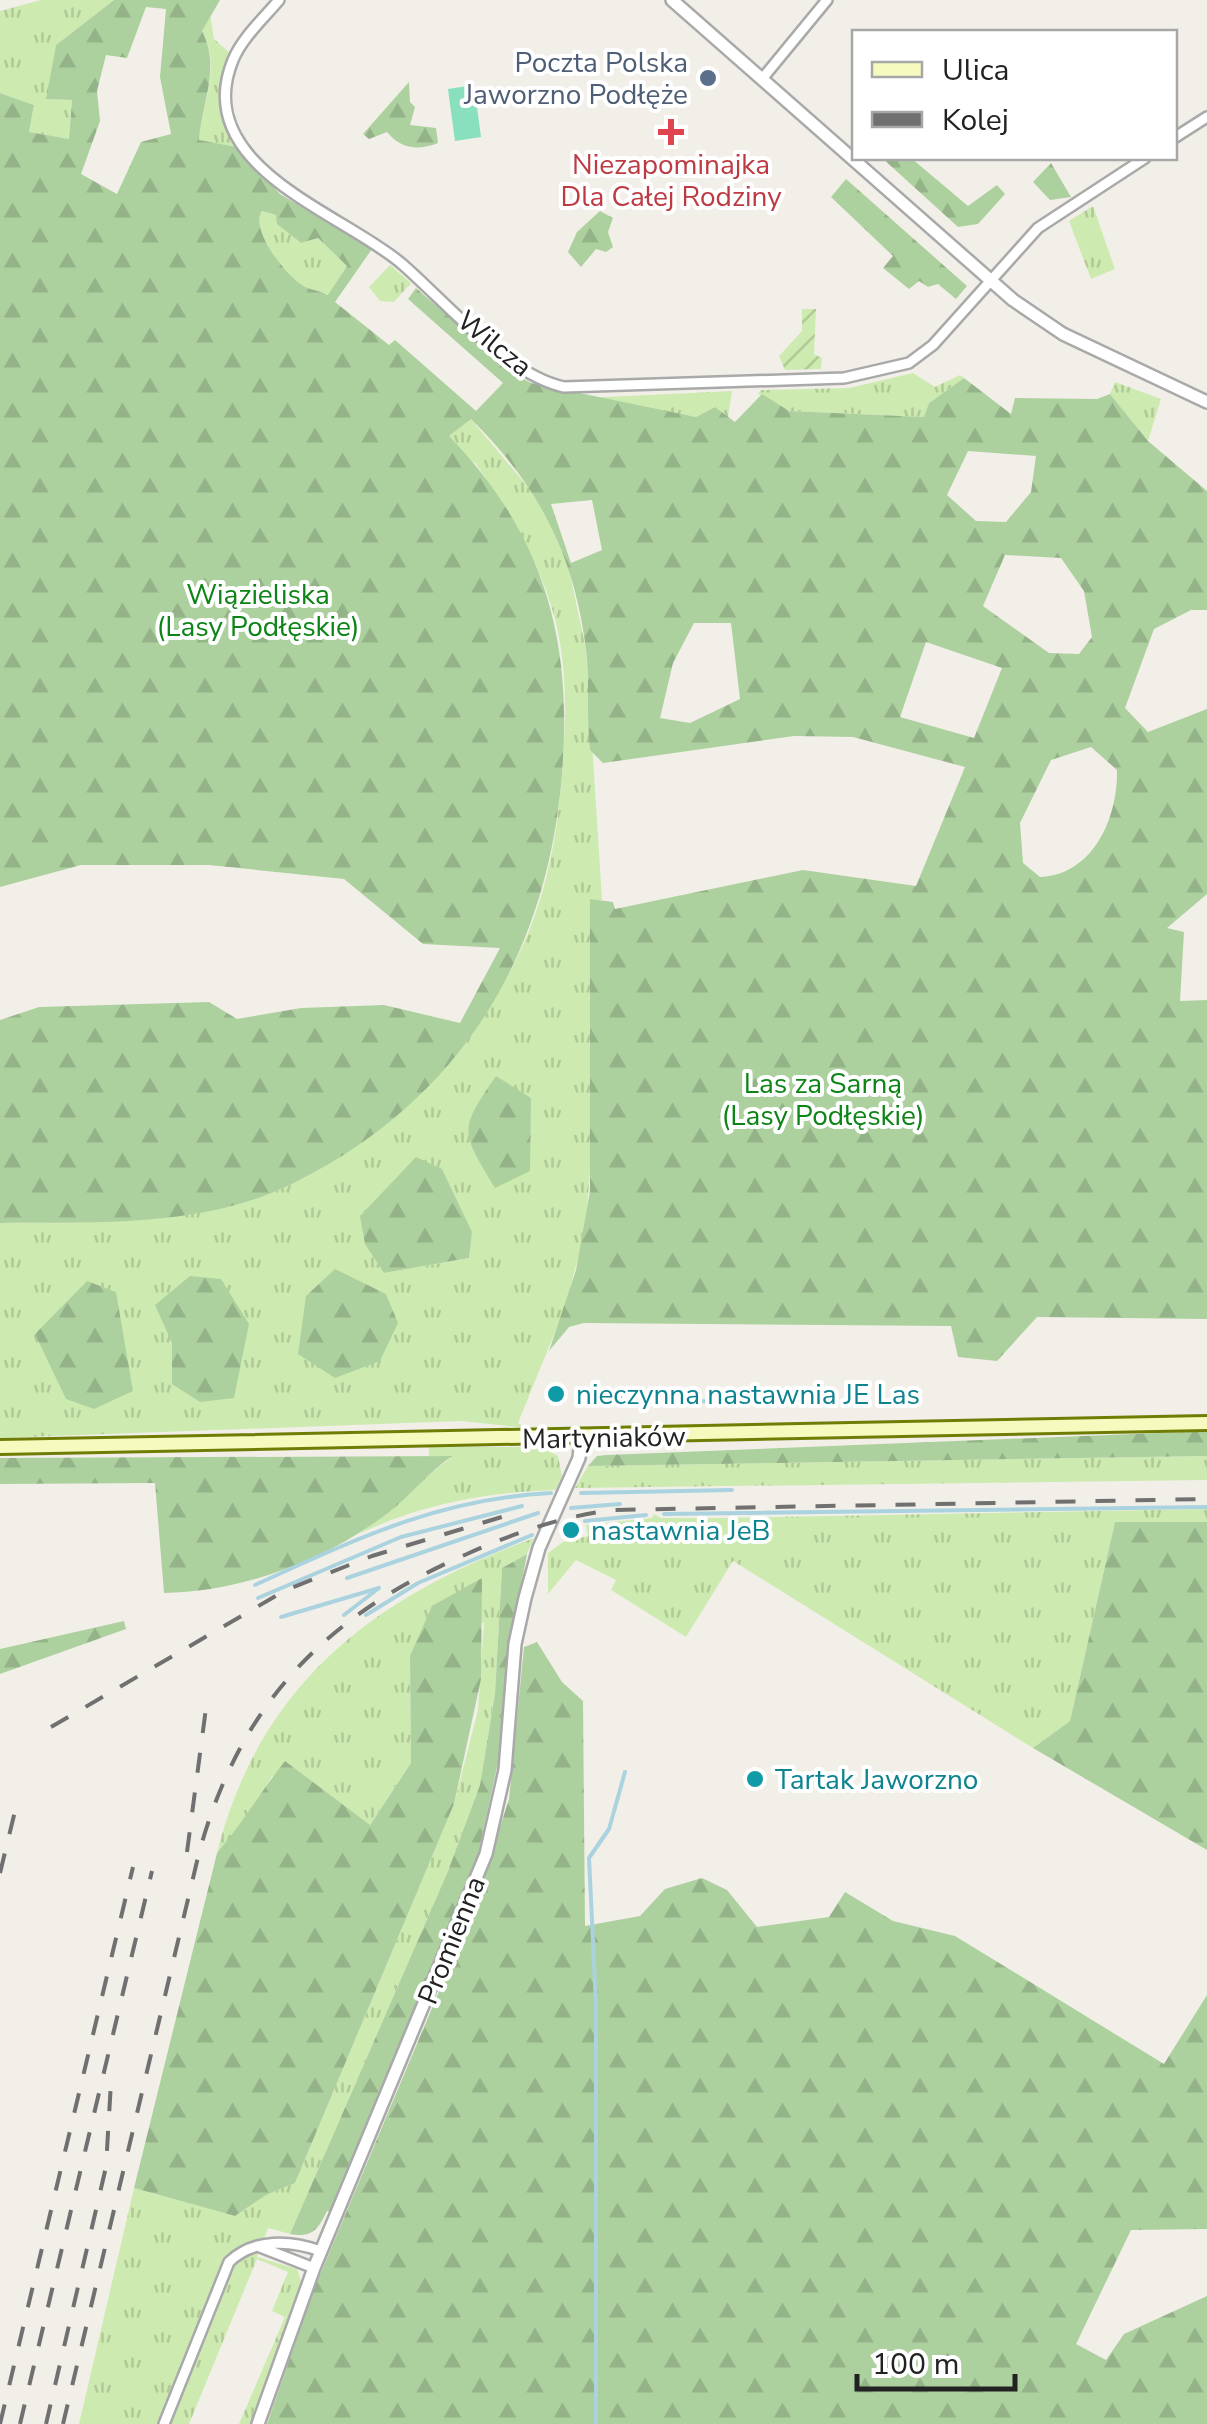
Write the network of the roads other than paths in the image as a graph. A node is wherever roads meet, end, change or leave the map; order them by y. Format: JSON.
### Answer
{"nodes":[{"id":1,"x":279,"y":0,"type":"edge"},
{"id":2,"x":672,"y":0,"type":"edge"},
{"id":3,"x":827,"y":0,"type":"edge"},
{"id":4,"x":762,"y":79,"type":"junction"},
{"id":5,"x":1207,"y":116,"type":"edge"},
{"id":6,"x":1177,"y":136,"type":"edge"},
{"id":7,"x":852,"y":158,"type":"edge"},
{"id":8,"x":854,"y":160,"type":"edge"},
{"id":9,"x":1143,"y":160,"type":"edge"},
{"id":10,"x":991,"y":280,"type":"junction"},
{"id":11,"x":1207,"y":402,"type":"edge"},
{"id":12,"x":1207,"y":1423,"type":"edge"},
{"id":13,"x":580,"y":1439,"type":"junction"},
{"id":14,"x":0,"y":1447,"type":"edge"},
{"id":15,"x":257,"y":2246,"type":"junction"},
{"id":16,"x":321,"y":2251,"type":"junction"},
{"id":17,"x":314,"y":2268,"type":"junction"},
{"id":18,"x":164,"y":2424,"type":"edge"},
{"id":19,"x":258,"y":2424,"type":"edge"}],
"edges":[{"from":1,"to":10,"type":"street","name":"Wilcza"},
{"from":2,"to":4,"type":"street"},
{"from":3,"to":4,"type":"street"},
{"from":4,"to":7,"type":"street"},
{"from":5,"to":6,"type":"street"},
{"from":8,"to":10,"type":"street"},
{"from":9,"to":10,"type":"street","name":"Wilcza"},
{"from":10,"to":11,"type":"street"},
{"from":12,"to":13,"type":"main road","name":"Martyniaków"},
{"from":13,"to":14,"type":"main road","name":"Martyniaków"},
{"from":13,"to":16,"type":"street","name":"Promienna"},
{"from":15,"to":16,"type":"street"},
{"from":15,"to":17,"type":"street"},
{"from":15,"to":18,"type":"street"},
{"from":16,"to":17,"type":"street","name":"Promienna"},
{"from":17,"to":19,"type":"street","name":"Promienna"}]}
